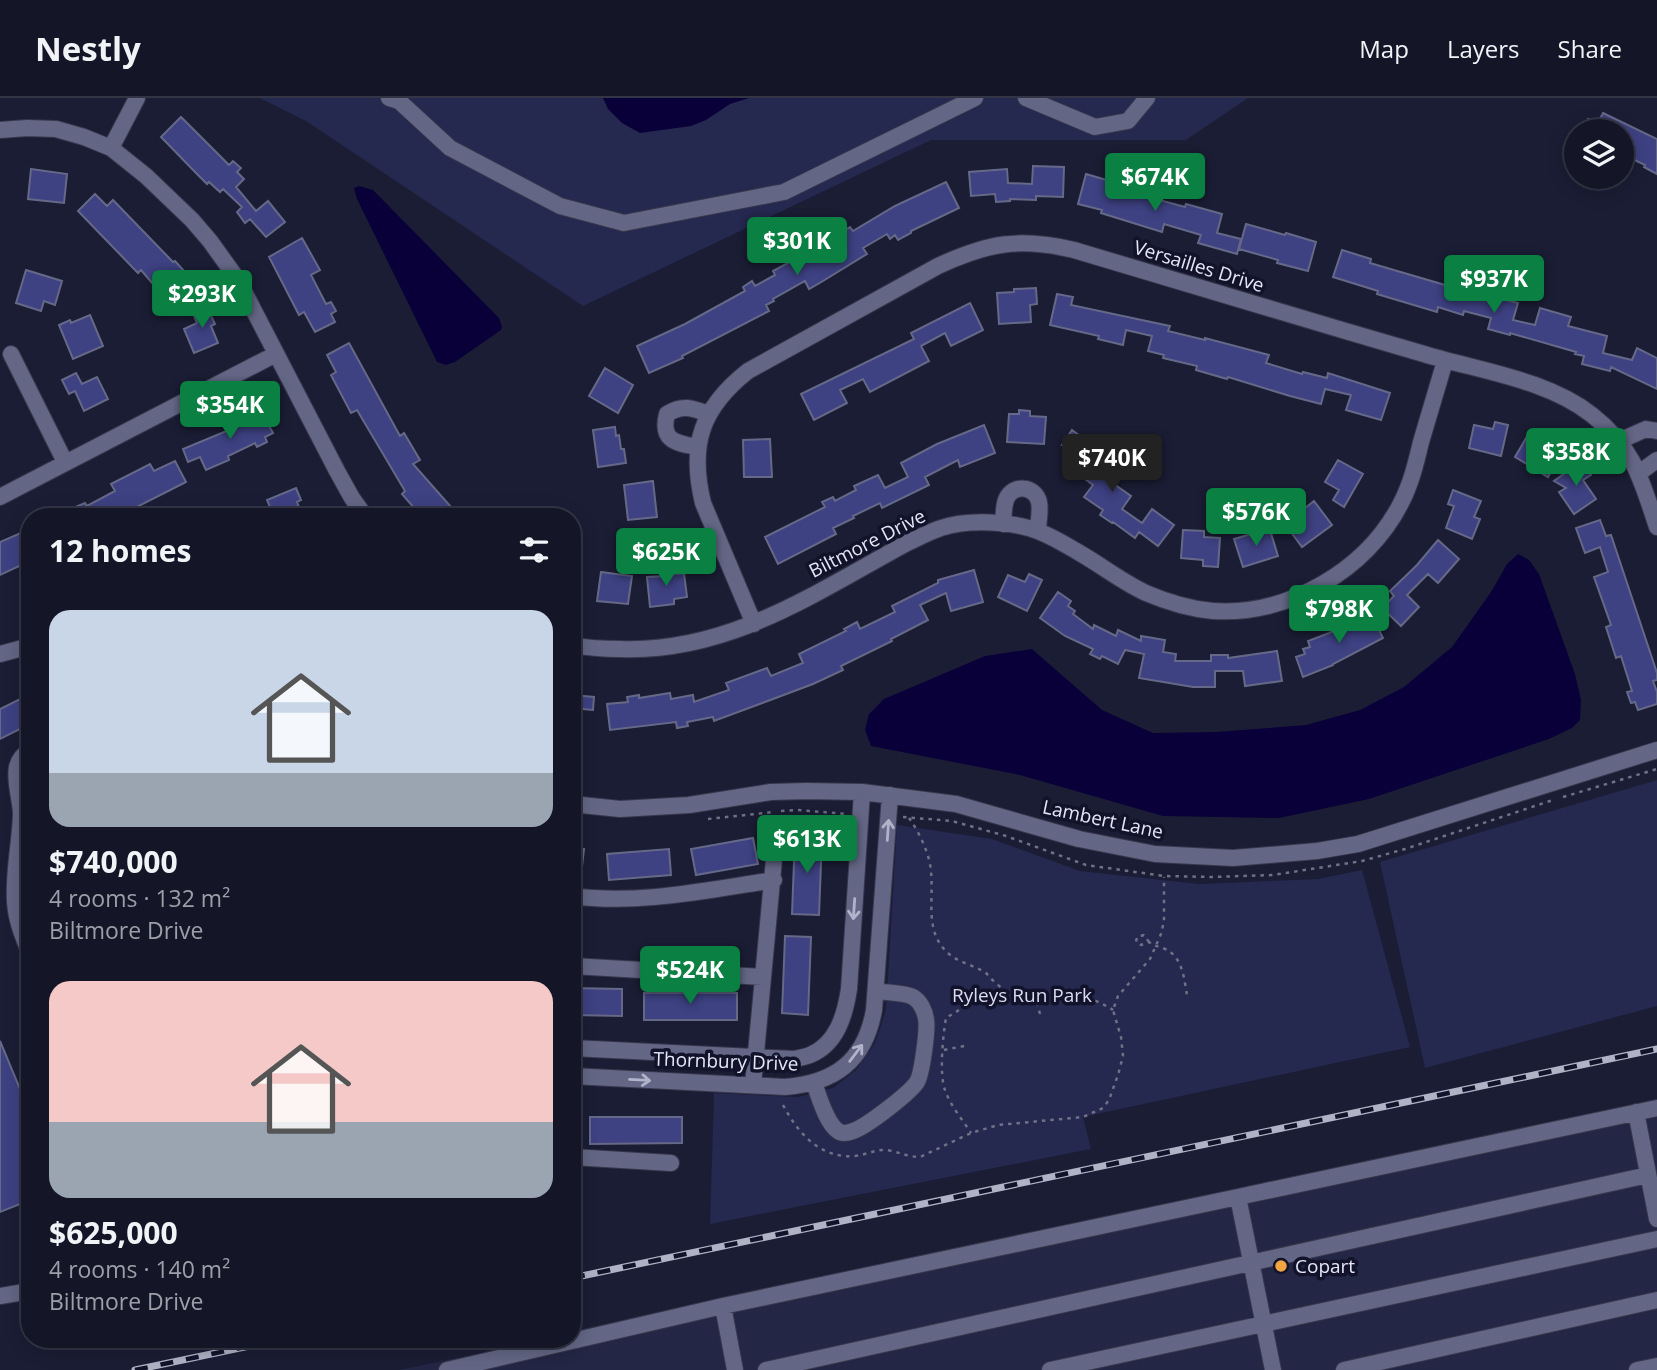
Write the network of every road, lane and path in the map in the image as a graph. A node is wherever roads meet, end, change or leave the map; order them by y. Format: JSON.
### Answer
{"nodes":[{"id":1,"x":137,"y":98,"type":"edge"},
{"id":2,"x":389,"y":98,"type":"edge"},
{"id":3,"x":975,"y":98,"type":"edge"},
{"id":4,"x":1026,"y":98,"type":"edge"},
{"id":5,"x":1147,"y":98,"type":"edge"},
{"id":6,"x":0,"y":130,"type":"edge"},
{"id":7,"x":111,"y":148,"type":"junction"},
{"id":8,"x":11,"y":354,"type":"dead end"},
{"id":9,"x":276,"y":354,"type":"junction"},
{"id":10,"x":1445,"y":361,"type":"junction"},
{"id":11,"x":708,"y":414,"type":"junction"},
{"id":12,"x":1657,"y":431,"type":"edge"},
{"id":13,"x":1619,"y":441,"type":"junction"},
{"id":14,"x":697,"y":447,"type":"junction"},
{"id":15,"x":1657,"y":460,"type":"edge"},
{"id":16,"x":65,"y":462,"type":"junction"},
{"id":17,"x":1639,"y":473,"type":"junction"},
{"id":18,"x":0,"y":497,"type":"edge"},
{"id":19,"x":360,"y":508,"type":"edge"},
{"id":20,"x":1003,"y":524,"type":"junction"},
{"id":21,"x":1657,"y":527,"type":"edge"},
{"id":22,"x":1038,"y":531,"type":"junction"},
{"id":23,"x":754,"y":624,"type":"junction"},
{"id":24,"x":581,"y":646,"type":"edge"},
{"id":25,"x":21,"y":648,"type":"edge"},
{"id":26,"x":21,"y":651,"type":"edge"},
{"id":27,"x":0,"y":654,"type":"edge"},
{"id":28,"x":0,"y":668,"type":"edge"},
{"id":29,"x":1657,"y":750,"type":"edge"},
{"id":30,"x":21,"y":758,"type":"edge"},
{"id":31,"x":862,"y":792,"type":"junction"},
{"id":32,"x":890,"y":795,"type":"junction"},
{"id":33,"x":581,"y":805,"type":"edge"},
{"id":34,"x":909,"y":818,"type":"dead end"},
{"id":35,"x":21,"y":823,"type":"edge"},
{"id":36,"x":21,"y":823,"type":"edge"},
{"id":37,"x":777,"y":827,"type":"dead end"},
{"id":38,"x":1164,"y":876,"type":"dead end"},
{"id":39,"x":774,"y":880,"type":"junction"},
{"id":40,"x":581,"y":897,"type":"edge"},
{"id":41,"x":21,"y":930,"type":"edge"},
{"id":42,"x":1149,"y":942,"type":"dead end"},
{"id":43,"x":1155,"y":947,"type":"junction"},
{"id":44,"x":581,"y":966,"type":"edge"},
{"id":45,"x":763,"y":976,"type":"junction"},
{"id":46,"x":876,"y":991,"type":"junction"},
{"id":47,"x":1187,"y":995,"type":"dead end"},
{"id":48,"x":1036,"y":999,"type":"junction"},
{"id":49,"x":960,"y":1010,"type":"dead end"},
{"id":50,"x":1112,"y":1010,"type":"junction"},
{"id":51,"x":1040,"y":1014,"type":"dead end"},
{"id":52,"x":969,"y":1045,"type":"dead end"},
{"id":53,"x":581,"y":1048,"type":"edge"},
{"id":54,"x":944,"y":1050,"type":"junction"},
{"id":55,"x":755,"y":1057,"type":"junction"},
{"id":56,"x":581,"y":1076,"type":"edge"},
{"id":57,"x":814,"y":1083,"type":"junction"},
{"id":58,"x":753,"y":1085,"type":"junction"},
{"id":59,"x":783,"y":1105,"type":"dead end"},
{"id":60,"x":1657,"y":1108,"type":"edge"},
{"id":61,"x":1636,"y":1112,"type":"junction"},
{"id":62,"x":971,"y":1133,"type":"junction"},
{"id":63,"x":1650,"y":1147,"type":"edge"},
{"id":64,"x":581,"y":1158,"type":"edge"},
{"id":65,"x":671,"y":1163,"type":"dead end"},
{"id":66,"x":1648,"y":1175,"type":"junction"},
{"id":67,"x":1238,"y":1197,"type":"junction"},
{"id":68,"x":1657,"y":1219,"type":"edge"},
{"id":69,"x":1657,"y":1238,"type":"edge"},
{"id":70,"x":1250,"y":1263,"type":"junction"},
{"id":71,"x":21,"y":1292,"type":"edge"},
{"id":72,"x":0,"y":1296,"type":"edge"},
{"id":73,"x":1657,"y":1300,"type":"edge"},
{"id":74,"x":723,"y":1306,"type":"junction"},
{"id":75,"x":1263,"y":1324,"type":"junction"},
{"id":76,"x":581,"y":1339,"type":"edge"},
{"id":77,"x":542,"y":1348,"type":"edge"},
{"id":78,"x":1657,"y":1366,"type":"edge"},
{"id":79,"x":447,"y":1370,"type":"edge"},
{"id":80,"x":735,"y":1370,"type":"edge"},
{"id":81,"x":766,"y":1370,"type":"edge"},
{"id":82,"x":1050,"y":1370,"type":"edge"},
{"id":83,"x":1273,"y":1370,"type":"edge"},
{"id":84,"x":1344,"y":1370,"type":"edge"},
{"id":85,"x":1637,"y":1370,"type":"edge"}],
"edges":[{"from":1,"to":7,"type":"street"},
{"from":2,"to":3,"type":"street"},
{"from":4,"to":5,"type":"street"},
{"from":6,"to":7,"type":"street"},
{"from":7,"to":9,"type":"street"},
{"from":8,"to":16,"type":"street"},
{"from":9,"to":16,"type":"street"},
{"from":9,"to":19,"type":"street"},
{"from":10,"to":11,"type":"street","name":"Versailles Drive"},
{"from":10,"to":13,"type":"street","name":"Versailles Drive"},
{"from":10,"to":22,"type":"street","name":"Biltmore Drive"},
{"from":11,"to":14,"type":"street","name":"Versailles Drive"},
{"from":11,"to":14,"type":"street"},
{"from":12,"to":13,"type":"street"},
{"from":13,"to":17,"type":"street","name":"Versailles Drive"},
{"from":14,"to":23,"type":"street","name":"Versailles Drive"},
{"from":15,"to":17,"type":"street"},
{"from":16,"to":18,"type":"street"},
{"from":17,"to":21,"type":"street","name":"Versailles Drive"},
{"from":20,"to":22,"type":"street","name":"Biltmore Drive"},
{"from":20,"to":22,"type":"street"},
{"from":20,"to":23,"type":"street","name":"Biltmore Drive"},
{"from":23,"to":24,"type":"street","name":"Biltmore Drive"},
{"from":25,"to":27,"type":"street"},
{"from":26,"to":28,"type":"street"},
{"from":29,"to":32,"type":"street","name":"Lambert Lane"},
{"from":30,"to":35,"type":"street"},
{"from":31,"to":32,"type":"street","name":"Lambert Lane"},
{"from":31,"to":33,"type":"street","name":"Lambert Lane"},
{"from":31,"to":55,"type":"street","name":"Thornbury Drive","one_way":true},
{"from":46,"to":32,"type":"street","name":"Thornbury Drive","one_way":true},
{"from":34,"to":48,"type":"path"},
{"from":36,"to":41,"type":"street"},
{"from":37,"to":39,"type":"street"},
{"from":38,"to":43,"type":"path"},
{"from":39,"to":40,"type":"street"},
{"from":39,"to":45,"type":"street"},
{"from":42,"to":43,"type":"path"},
{"from":43,"to":47,"type":"path"},
{"from":43,"to":50,"type":"path"},
{"from":44,"to":45,"type":"street"},
{"from":45,"to":55,"type":"street"},
{"from":57,"to":46,"type":"street","name":"Thornbury Drive","one_way":true},
{"from":46,"to":57,"type":"street"},
{"from":48,"to":50,"type":"path"},
{"from":48,"to":51,"type":"path"},
{"from":49,"to":54,"type":"path"},
{"from":50,"to":62,"type":"path"},
{"from":52,"to":54,"type":"path"},
{"from":53,"to":55,"type":"street","name":"Thornbury Drive"},
{"from":54,"to":62,"type":"path"},
{"from":55,"to":58,"type":"street"},
{"from":56,"to":58,"type":"street","name":"Thornbury Drive","one_way":true},
{"from":57,"to":58,"type":"street","name":"Thornbury Drive"},
{"from":59,"to":62,"type":"path"},
{"from":60,"to":61,"type":"street"},
{"from":61,"to":63,"type":"street"},
{"from":61,"to":67,"type":"street"},
{"from":63,"to":66,"type":"street"},
{"from":64,"to":65,"type":"street"},
{"from":66,"to":68,"type":"street"},
{"from":66,"to":70,"type":"street"},
{"from":67,"to":70,"type":"street"},
{"from":67,"to":74,"type":"street"},
{"from":69,"to":75,"type":"street"},
{"from":70,"to":75,"type":"street"},
{"from":70,"to":81,"type":"street"},
{"from":71,"to":72,"type":"street"},
{"from":73,"to":84,"type":"street"},
{"from":74,"to":76,"type":"street"},
{"from":74,"to":80,"type":"street"},
{"from":75,"to":82,"type":"street"},
{"from":75,"to":83,"type":"street"},
{"from":77,"to":79,"type":"street"},
{"from":78,"to":85,"type":"street"}]}
